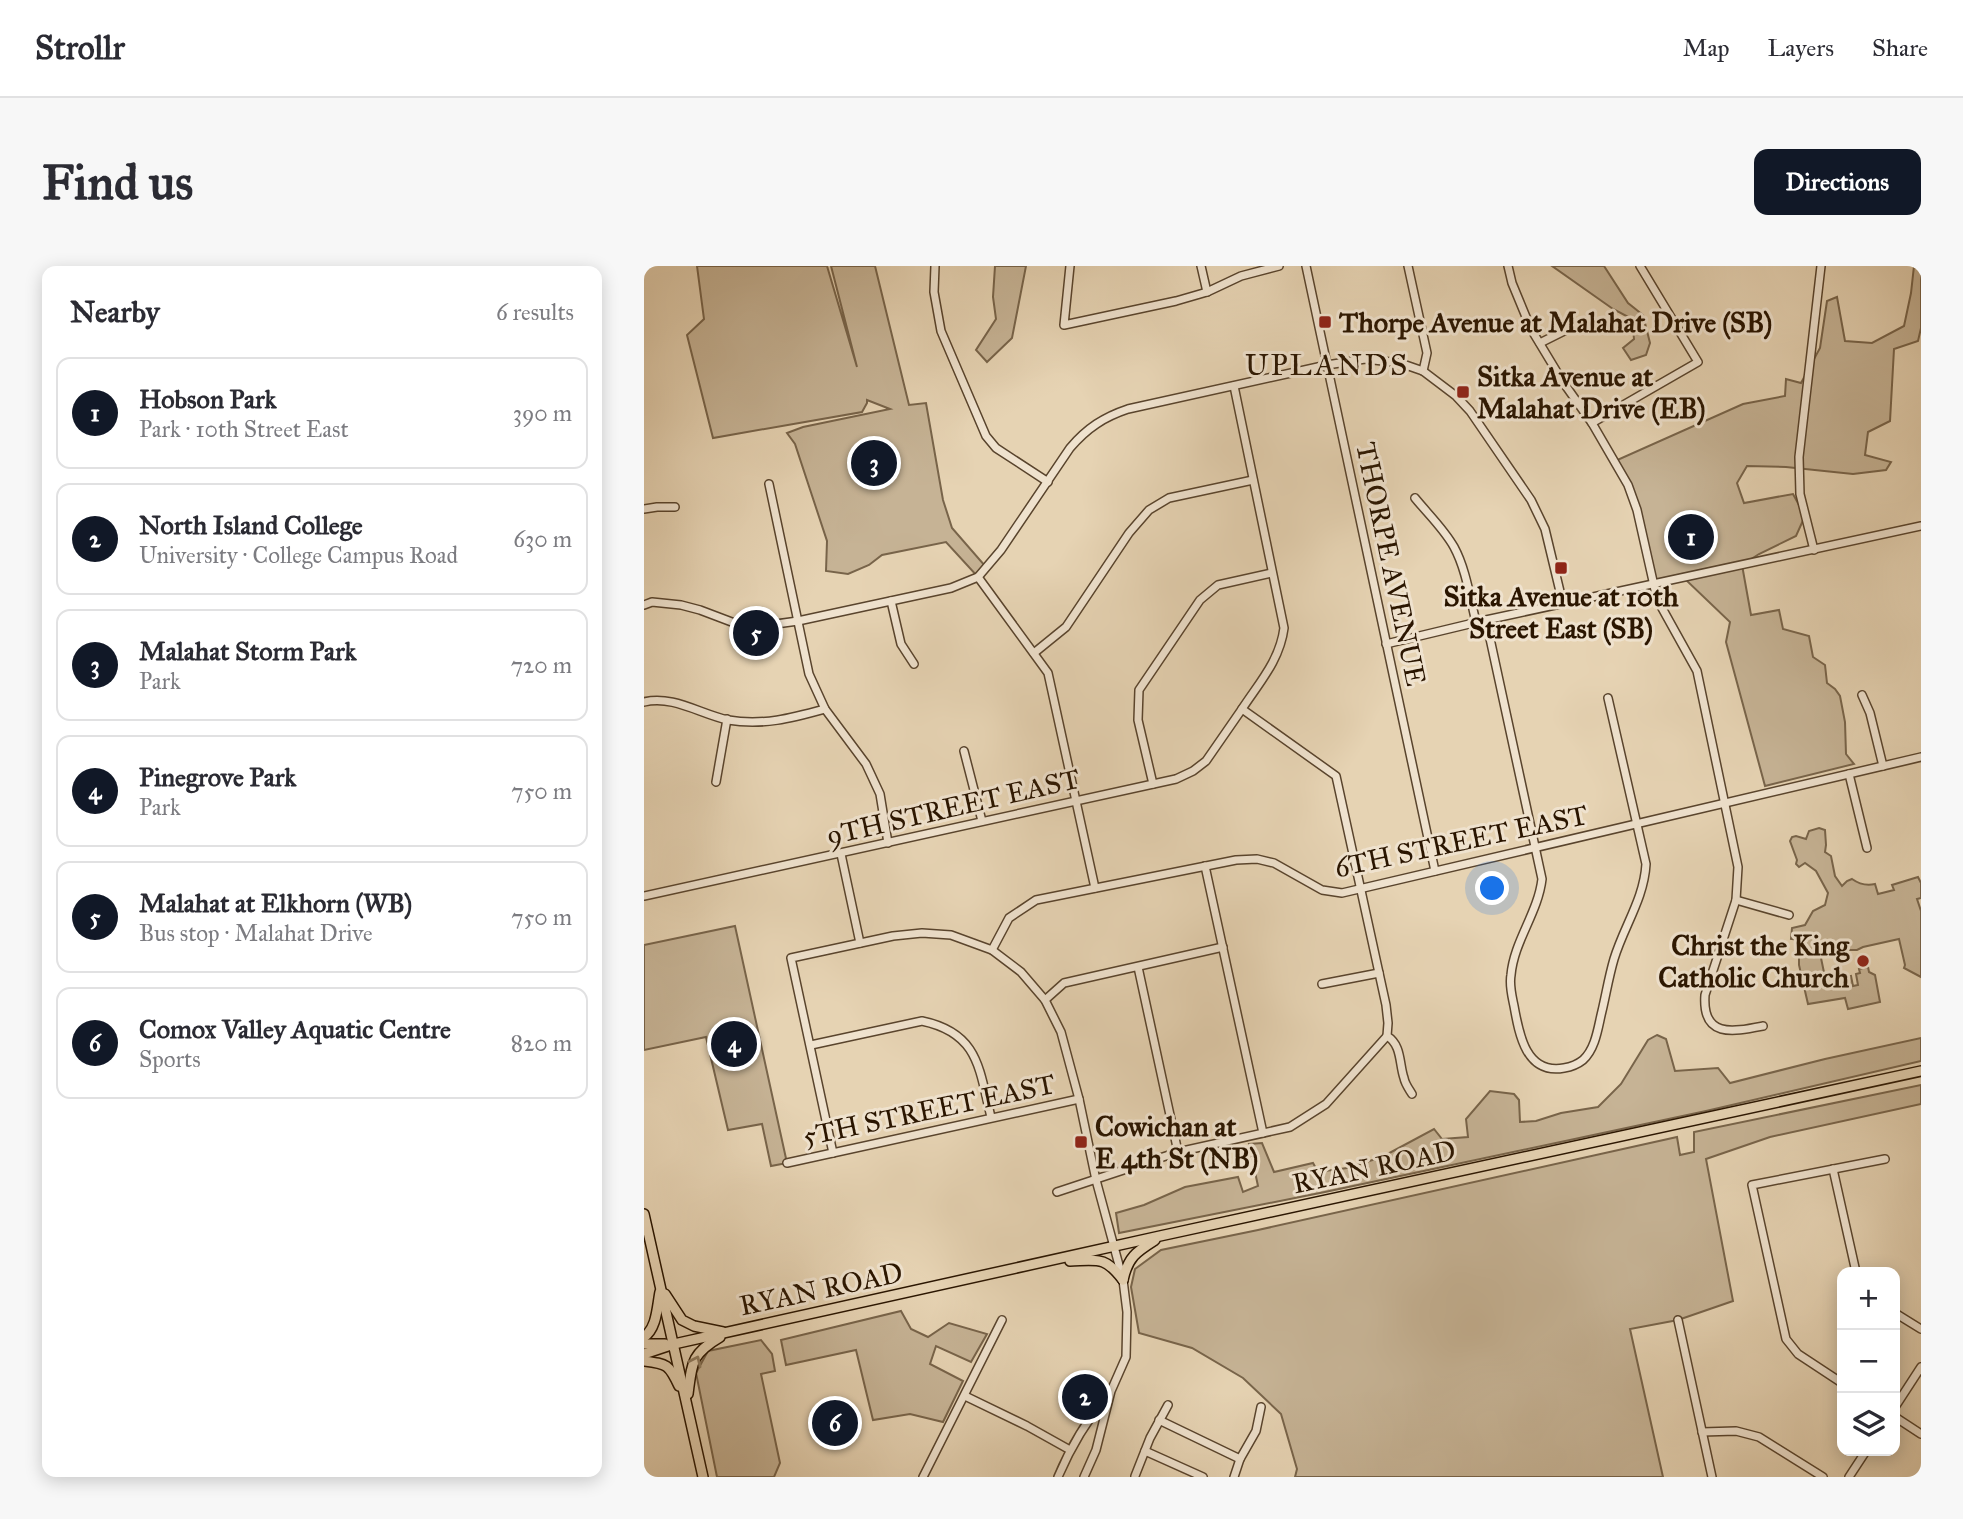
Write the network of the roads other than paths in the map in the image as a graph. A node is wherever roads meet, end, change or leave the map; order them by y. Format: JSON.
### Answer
{"nodes":[{"id":1,"x":935,"y":266,"type":"edge"},
{"id":2,"x":1070,"y":266,"type":"edge"},
{"id":3,"x":1201,"y":266,"type":"edge"},
{"id":4,"x":1279,"y":266,"type":"edge"},
{"id":5,"x":1306,"y":266,"type":"edge"},
{"id":6,"x":1408,"y":266,"type":"edge"},
{"id":7,"x":1508,"y":266,"type":"edge"},
{"id":8,"x":1640,"y":266,"type":"edge"},
{"id":9,"x":1821,"y":266,"type":"edge"},
{"id":10,"x":1207,"y":292,"type":"junction"},
{"id":11,"x":1576,"y":325,"type":"dead end"},
{"id":12,"x":1540,"y":343,"type":"junction"},
{"id":13,"x":1327,"y":365,"type":"junction"},
{"id":14,"x":1423,"y":371,"type":"junction"},
{"id":15,"x":1234,"y":386,"type":"junction"},
{"id":16,"x":1592,"y":423,"type":"junction"},
{"id":17,"x":1253,"y":480,"type":"junction"},
{"id":18,"x":1048,"y":482,"type":"junction"},
{"id":19,"x":769,"y":484,"type":"dead end"},
{"id":20,"x":1415,"y":498,"type":"dead end"},
{"id":21,"x":675,"y":507,"type":"dead end"},
{"id":22,"x":644,"y":509,"type":"edge"},
{"id":23,"x":1921,"y":526,"type":"edge"},
{"id":24,"x":1814,"y":550,"type":"junction"},
{"id":25,"x":1272,"y":573,"type":"junction"},
{"id":26,"x":978,"y":577,"type":"junction"},
{"id":27,"x":1653,"y":584,"type":"junction"},
{"id":28,"x":891,"y":601,"type":"junction"},
{"id":29,"x":1563,"y":604,"type":"junction"},
{"id":30,"x":644,"y":605,"type":"edge"},
{"id":31,"x":1486,"y":620,"type":"junction"},
{"id":32,"x":797,"y":621,"type":"junction"},
{"id":33,"x":1476,"y":622,"type":"junction"},
{"id":34,"x":1386,"y":643,"type":"junction"},
{"id":35,"x":1034,"y":653,"type":"junction"},
{"id":36,"x":914,"y":664,"type":"dead end"},
{"id":37,"x":1862,"y":695,"type":"dead end"},
{"id":38,"x":1608,"y":698,"type":"dead end"},
{"id":39,"x":644,"y":702,"type":"edge"},
{"id":40,"x":825,"y":709,"type":"junction"},
{"id":41,"x":1241,"y":709,"type":"junction"},
{"id":42,"x":727,"y":719,"type":"junction"},
{"id":43,"x":964,"y":751,"type":"dead end"},
{"id":44,"x":1921,"y":757,"type":"edge"},
{"id":45,"x":1883,"y":766,"type":"junction"},
{"id":46,"x":1849,"y":774,"type":"junction"},
{"id":47,"x":716,"y":782,"type":"dead end"},
{"id":48,"x":1153,"y":784,"type":"junction"},
{"id":49,"x":1076,"y":800,"type":"junction"},
{"id":50,"x":1724,"y":803,"type":"junction"},
{"id":51,"x":982,"y":821,"type":"junction"},
{"id":52,"x":1637,"y":824,"type":"junction"},
{"id":53,"x":888,"y":842,"type":"junction"},
{"id":54,"x":1535,"y":848,"type":"junction"},
{"id":55,"x":1867,"y":848,"type":"dead end"},
{"id":56,"x":841,"y":854,"type":"junction"},
{"id":57,"x":1205,"y":866,"type":"junction"},
{"id":58,"x":1435,"y":871,"type":"junction"},
{"id":59,"x":1095,"y":888,"type":"junction"},
{"id":60,"x":1362,"y":888,"type":"junction"},
{"id":61,"x":644,"y":896,"type":"edge"},
{"id":62,"x":1736,"y":901,"type":"junction"},
{"id":63,"x":1789,"y":915,"type":"dead end"},
{"id":64,"x":860,"y":943,"type":"junction"},
{"id":65,"x":1223,"y":947,"type":"junction"},
{"id":66,"x":992,"y":950,"type":"junction"},
{"id":67,"x":1138,"y":967,"type":"junction"},
{"id":68,"x":1379,"y":973,"type":"junction"},
{"id":69,"x":1322,"y":984,"type":"dead end"},
{"id":70,"x":1045,"y":1000,"type":"junction"},
{"id":71,"x":1763,"y":1026,"type":"dead end"},
{"id":72,"x":1387,"y":1036,"type":"junction"},
{"id":73,"x":811,"y":1045,"type":"junction"},
{"id":74,"x":1921,"y":1071,"type":"edge"},
{"id":75,"x":1412,"y":1094,"type":"dead end"},
{"id":76,"x":1079,"y":1099,"type":"junction"},
{"id":77,"x":990,"y":1117,"type":"junction"},
{"id":78,"x":1263,"y":1133,"type":"junction"},
{"id":79,"x":1178,"y":1152,"type":"junction"},
{"id":80,"x":833,"y":1153,"type":"junction"},
{"id":81,"x":1885,"y":1159,"type":"dead end"},
{"id":82,"x":787,"y":1163,"type":"dead end"},
{"id":83,"x":1833,"y":1169,"type":"junction"},
{"id":84,"x":1096,"y":1180,"type":"junction"},
{"id":85,"x":1057,"y":1192,"type":"dead end"},
{"id":86,"x":644,"y":1214,"type":"edge"},
{"id":87,"x":1160,"y":1236,"type":"junction"},
{"id":88,"x":1114,"y":1247,"type":"junction"},
{"id":89,"x":1053,"y":1261,"type":"junction"},
{"id":90,"x":1855,"y":1267,"type":"edge"},
{"id":91,"x":1123,"y":1280,"type":"junction"},
{"id":92,"x":660,"y":1287,"type":"junction"},
{"id":93,"x":1900,"y":1316,"type":"edge"},
{"id":94,"x":1002,"y":1320,"type":"dead end"},
{"id":95,"x":1678,"y":1320,"type":"dead end"},
{"id":96,"x":1921,"y":1329,"type":"edge"},
{"id":97,"x":726,"y":1333,"type":"junction"},
{"id":98,"x":644,"y":1338,"type":"edge"},
{"id":99,"x":644,"y":1344,"type":"edge"},
{"id":100,"x":674,"y":1344,"type":"junction"},
{"id":101,"x":644,"y":1354,"type":"edge"},
{"id":102,"x":644,"y":1361,"type":"edge"},
{"id":103,"x":1921,"y":1367,"type":"edge"},
{"id":104,"x":1837,"y":1380,"type":"edge"},
{"id":105,"x":1111,"y":1391,"type":"junction"},
{"id":106,"x":965,"y":1396,"type":"junction"},
{"id":107,"x":1900,"y":1399,"type":"edge"},
{"id":108,"x":687,"y":1403,"type":"junction"},
{"id":109,"x":1168,"y":1405,"type":"dead end"},
{"id":110,"x":1261,"y":1407,"type":"dead end"},
{"id":111,"x":1159,"y":1420,"type":"junction"},
{"id":112,"x":1900,"y":1420,"type":"edge"},
{"id":113,"x":1702,"y":1432,"type":"junction"},
{"id":114,"x":1921,"y":1434,"type":"edge"},
{"id":115,"x":1070,"y":1450,"type":"junction"},
{"id":116,"x":1145,"y":1451,"type":"junction"},
{"id":117,"x":1863,"y":1456,"type":"edge"},
{"id":118,"x":1240,"y":1459,"type":"junction"},
{"id":119,"x":1135,"y":1476,"type":"edge"},
{"id":120,"x":703,"y":1477,"type":"edge"},
{"id":121,"x":923,"y":1477,"type":"edge"},
{"id":122,"x":1058,"y":1477,"type":"edge"},
{"id":123,"x":1083,"y":1477,"type":"edge"},
{"id":124,"x":1203,"y":1477,"type":"edge"},
{"id":125,"x":1234,"y":1477,"type":"edge"},
{"id":126,"x":1712,"y":1477,"type":"edge"},
{"id":127,"x":1823,"y":1477,"type":"edge"},
{"id":128,"x":1849,"y":1477,"type":"edge"}],
"edges":[{"from":1,"to":18,"type":"street"},
{"from":2,"to":10,"type":"street"},
{"from":3,"to":10,"type":"street"},
{"from":4,"to":10,"type":"street"},
{"from":5,"to":13,"type":"street","name":"THORPE AVENUE"},
{"from":6,"to":14,"type":"street"},
{"from":7,"to":12,"type":"street"},
{"from":8,"to":16,"type":"street"},
{"from":9,"to":24,"type":"street"},
{"from":11,"to":12,"type":"street"},
{"from":12,"to":16,"type":"street"},
{"from":13,"to":14,"type":"street"},
{"from":13,"to":15,"type":"street"},
{"from":13,"to":34,"type":"street","name":"THORPE AVENUE"},
{"from":14,"to":29,"type":"street"},
{"from":15,"to":17,"type":"street","name":"9TH STREET EAST"},
{"from":15,"to":18,"type":"street"},
{"from":16,"to":27,"type":"street"},
{"from":17,"to":25,"type":"street","name":"9TH STREET EAST"},
{"from":17,"to":35,"type":"street"},
{"from":18,"to":26,"type":"street"},
{"from":19,"to":32,"type":"street"},
{"from":20,"to":33,"type":"street"},
{"from":21,"to":22,"type":"street"},
{"from":23,"to":24,"type":"street"},
{"from":24,"to":27,"type":"street"},
{"from":25,"to":41,"type":"street","name":"9TH STREET EAST"},
{"from":25,"to":48,"type":"street"},
{"from":26,"to":28,"type":"street"},
{"from":26,"to":35,"type":"street"},
{"from":27,"to":29,"type":"street"},
{"from":27,"to":50,"type":"street"},
{"from":28,"to":32,"type":"street"},
{"from":28,"to":36,"type":"street"},
{"from":29,"to":31,"type":"street"},
{"from":30,"to":32,"type":"street"},
{"from":31,"to":33,"type":"street"},
{"from":31,"to":54,"type":"street"},
{"from":32,"to":40,"type":"street"},
{"from":33,"to":34,"type":"street"},
{"from":34,"to":58,"type":"street","name":"THORPE AVENUE"},
{"from":35,"to":49,"type":"street"},
{"from":37,"to":45,"type":"street"},
{"from":38,"to":52,"type":"street"},
{"from":39,"to":42,"type":"street"},
{"from":40,"to":42,"type":"street"},
{"from":40,"to":53,"type":"street"},
{"from":41,"to":48,"type":"street","name":"9TH STREET EAST"},
{"from":41,"to":60,"type":"street"},
{"from":42,"to":47,"type":"street"},
{"from":43,"to":51,"type":"street"},
{"from":44,"to":45,"type":"street","name":"6TH STREET EAST"},
{"from":45,"to":46,"type":"street","name":"6TH STREET EAST"},
{"from":46,"to":50,"type":"street","name":"6TH STREET EAST"},
{"from":46,"to":55,"type":"street"},
{"from":48,"to":49,"type":"street","name":"9TH STREET EAST"},
{"from":49,"to":51,"type":"street","name":"9TH STREET EAST"},
{"from":49,"to":59,"type":"street"},
{"from":50,"to":52,"type":"street","name":"6TH STREET EAST"},
{"from":50,"to":62,"type":"street"},
{"from":51,"to":53,"type":"street","name":"9TH STREET EAST"},
{"from":52,"to":54,"type":"street","name":"6TH STREET EAST"},
{"from":52,"to":54,"type":"street"},
{"from":53,"to":56,"type":"street","name":"9TH STREET EAST"},
{"from":54,"to":58,"type":"street","name":"6TH STREET EAST"},
{"from":56,"to":61,"type":"street","name":"9TH STREET EAST"},
{"from":56,"to":64,"type":"street"},
{"from":57,"to":59,"type":"street","name":"6TH STREET EAST"},
{"from":57,"to":60,"type":"street","name":"6TH STREET EAST"},
{"from":57,"to":65,"type":"street"},
{"from":58,"to":60,"type":"street","name":"6TH STREET EAST"},
{"from":59,"to":66,"type":"street","name":"6TH STREET EAST"},
{"from":60,"to":68,"type":"street"},
{"from":62,"to":63,"type":"street"},
{"from":62,"to":71,"type":"street"},
{"from":64,"to":66,"type":"street"},
{"from":64,"to":73,"type":"street"},
{"from":65,"to":67,"type":"street"},
{"from":65,"to":78,"type":"street"},
{"from":66,"to":70,"type":"street"},
{"from":67,"to":70,"type":"street"},
{"from":67,"to":79,"type":"street"},
{"from":68,"to":69,"type":"street"},
{"from":68,"to":72,"type":"street"},
{"from":70,"to":76,"type":"street"},
{"from":72,"to":75,"type":"street"},
{"from":72,"to":78,"type":"street"},
{"from":73,"to":77,"type":"street"},
{"from":73,"to":80,"type":"street"},
{"from":74,"to":87,"type":"main road","name":"RYAN ROAD"},
{"from":76,"to":77,"type":"street","name":"5TH STREET EAST"},
{"from":76,"to":84,"type":"street"},
{"from":77,"to":80,"type":"street","name":"5TH STREET EAST"},
{"from":78,"to":79,"type":"street"},
{"from":79,"to":84,"type":"street"},
{"from":80,"to":82,"type":"street","name":"5TH STREET EAST"},
{"from":81,"to":83,"type":"street"},
{"from":83,"to":90,"type":"street"},
{"from":83,"to":104,"type":"street"},
{"from":84,"to":85,"type":"street"},
{"from":84,"to":88,"type":"street"},
{"from":86,"to":92,"type":"main road"},
{"from":87,"to":88,"type":"main road","name":"RYAN ROAD"},
{"from":87,"to":91,"type":"main road"},
{"from":88,"to":89,"type":"main road","name":"RYAN ROAD"},
{"from":88,"to":91,"type":"street"},
{"from":89,"to":91,"type":"main road"},
{"from":89,"to":97,"type":"main road","name":"RYAN ROAD"},
{"from":91,"to":105,"type":"street"},
{"from":92,"to":97,"type":"main road"},
{"from":92,"to":98,"type":"main road"},
{"from":92,"to":100,"type":"main road"},
{"from":93,"to":96,"type":"street"},
{"from":94,"to":106,"type":"street"},
{"from":95,"to":113,"type":"street"},
{"from":97,"to":100,"type":"main road","name":"RYAN ROAD"},
{"from":108,"to":97,"type":"main road","one_way":true},
{"from":99,"to":100,"type":"main road","name":"RYAN ROAD"},
{"from":100,"to":101,"type":"main road","name":"RYAN ROAD"},
{"from":100,"to":108,"type":"main road"},
{"from":102,"to":108,"type":"main road"},
{"from":103,"to":107,"type":"street"},
{"from":105,"to":115,"type":"street"},
{"from":105,"to":123,"type":"street"},
{"from":106,"to":115,"type":"street"},
{"from":106,"to":121,"type":"street"},
{"from":108,"to":120,"type":"main road"},
{"from":109,"to":111,"type":"street"},
{"from":110,"to":118,"type":"street"},
{"from":111,"to":116,"type":"street"},
{"from":111,"to":118,"type":"street"},
{"from":112,"to":114,"type":"street"},
{"from":113,"to":126,"type":"street"},
{"from":113,"to":127,"type":"street"},
{"from":115,"to":122,"type":"street"},
{"from":116,"to":119,"type":"street"},
{"from":116,"to":124,"type":"street"},
{"from":117,"to":128,"type":"street"},
{"from":118,"to":125,"type":"street"}]}
